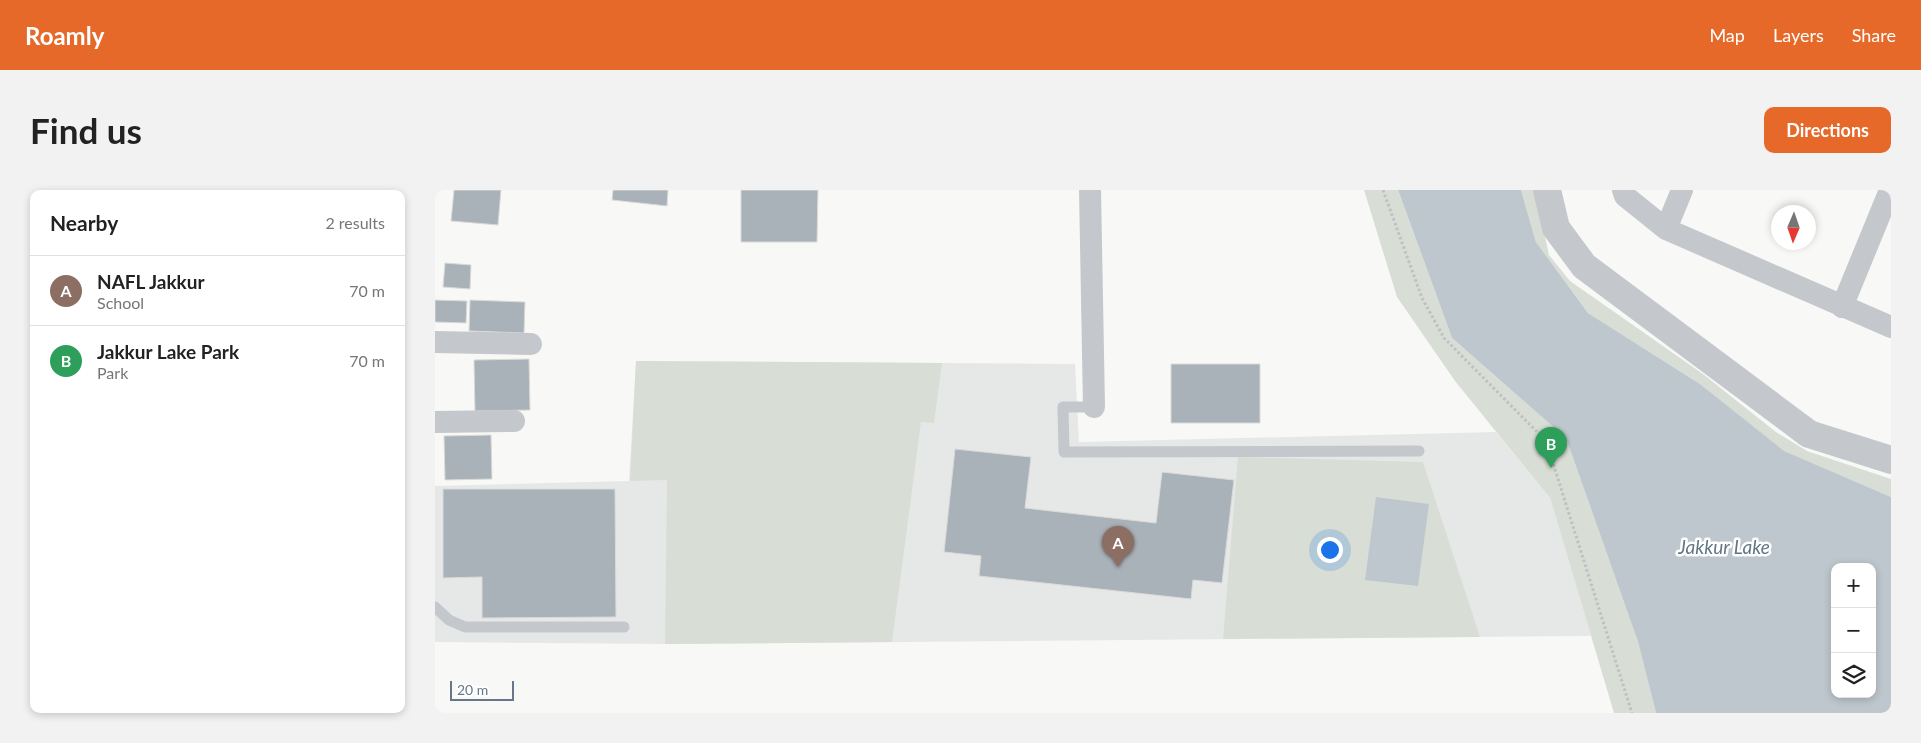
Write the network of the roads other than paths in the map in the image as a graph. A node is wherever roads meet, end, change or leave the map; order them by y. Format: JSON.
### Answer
{"nodes":[{"id":1,"x":1090,"y":190,"type":"edge"},
{"id":2,"x":1547,"y":190,"type":"edge"},
{"id":3,"x":1623,"y":190,"type":"edge"},
{"id":4,"x":1682,"y":190,"type":"edge"},
{"id":5,"x":1890,"y":190,"type":"edge"},
{"id":6,"x":1666,"y":229,"type":"junction"},
{"id":7,"x":1842,"y":307,"type":"junction"},
{"id":8,"x":1891,"y":327,"type":"edge"},
{"id":9,"x":435,"y":342,"type":"edge"},
{"id":10,"x":531,"y":344,"type":"dead end"},
{"id":11,"x":1094,"y":407,"type":"joint"},
{"id":12,"x":514,"y":421,"type":"dead end"},
{"id":13,"x":435,"y":422,"type":"edge"},
{"id":14,"x":1419,"y":451,"type":"dead end"},
{"id":15,"x":1891,"y":460,"type":"edge"},
{"id":16,"x":435,"y":607,"type":"edge"},
{"id":17,"x":624,"y":627,"type":"dead end"}],
"edges":[{"from":1,"to":11,"type":"street"},
{"from":2,"to":15,"type":"street"},
{"from":3,"to":6,"type":"street"},
{"from":4,"to":6,"type":"street"},
{"from":5,"to":7,"type":"street"},
{"from":6,"to":7,"type":"street"},
{"from":7,"to":8,"type":"street"},
{"from":9,"to":10,"type":"street"},
{"from":11,"to":14,"type":"lane"},
{"from":12,"to":13,"type":"street"},
{"from":16,"to":17,"type":"lane"}]}
